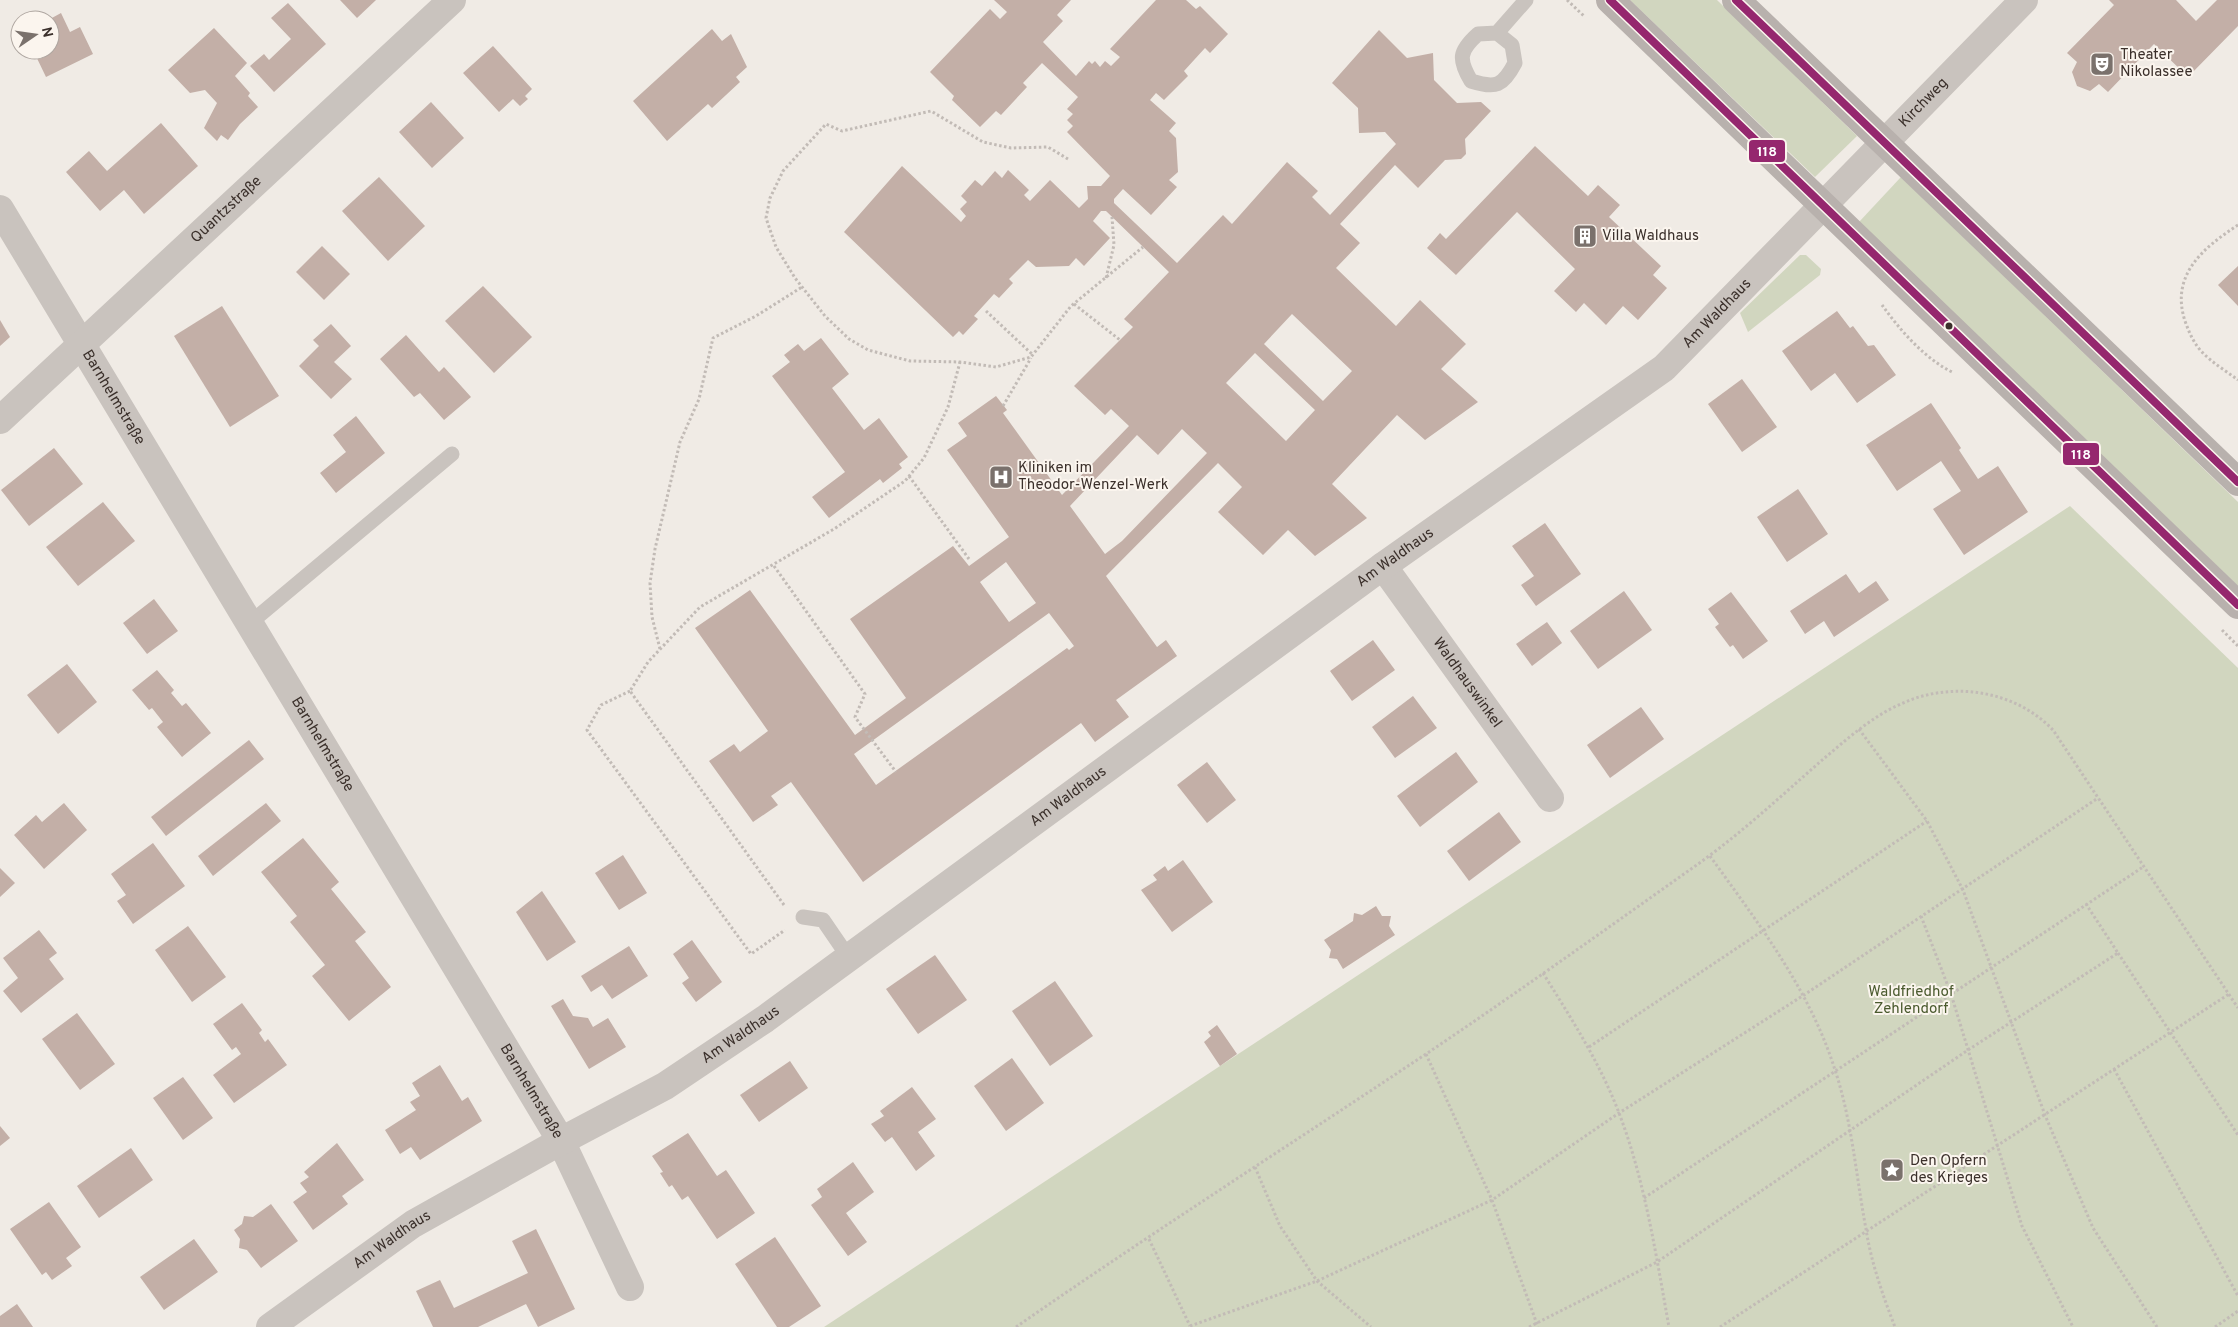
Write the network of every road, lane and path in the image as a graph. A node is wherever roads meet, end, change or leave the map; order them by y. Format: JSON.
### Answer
{"nodes":[{"id":1,"x":452,"y":0,"type":"edge"},
{"id":2,"x":1526,"y":0,"type":"edge"},
{"id":3,"x":1610,"y":0,"type":"edge"},
{"id":4,"x":1736,"y":0,"type":"edge"},
{"id":5,"x":2024,"y":0,"type":"edge"},
{"id":6,"x":1497,"y":34,"type":"dead end"},
{"id":7,"x":1885,"y":142,"type":"junction"},
{"id":8,"x":1068,"y":159,"type":"dead end"},
{"id":9,"x":1823,"y":206,"type":"junction"},
{"id":10,"x":0,"y":209,"type":"edge"},
{"id":11,"x":1112,"y":217,"type":"dead end"},
{"id":12,"x":2238,"y":225,"type":"edge"},
{"id":13,"x":1143,"y":247,"type":"dead end"},
{"id":14,"x":1106,"y":278,"type":"junction"},
{"id":15,"x":802,"y":287,"type":"junction"},
{"id":16,"x":1074,"y":304,"type":"junction"},
{"id":17,"x":986,"y":311,"type":"dead end"},
{"id":18,"x":1120,"y":340,"type":"dead end"},
{"id":19,"x":81,"y":346,"type":"junction"},
{"id":20,"x":1032,"y":356,"type":"junction"},
{"id":21,"x":960,"y":362,"type":"junction"},
{"id":22,"x":2238,"y":380,"type":"edge"},
{"id":23,"x":1003,"y":406,"type":"dead end"},
{"id":24,"x":0,"y":420,"type":"edge"},
{"id":25,"x":452,"y":454,"type":"dead end"},
{"id":26,"x":909,"y":476,"type":"junction"},
{"id":27,"x":2238,"y":482,"type":"edge"},
{"id":28,"x":969,"y":559,"type":"dead end"},
{"id":29,"x":774,"y":566,"type":"junction"},
{"id":30,"x":1383,"y":566,"type":"junction"},
{"id":31,"x":2238,"y":605,"type":"edge"},
{"id":32,"x":249,"y":624,"type":"junction"},
{"id":33,"x":660,"y":649,"type":"junction"},
{"id":34,"x":630,"y":690,"type":"junction"},
{"id":35,"x":1860,"y":729,"type":"junction"},
{"id":36,"x":896,"y":772,"type":"dead end"},
{"id":37,"x":1550,"y":798,"type":"dead end"},
{"id":38,"x":2098,"y":798,"type":"junction"},
{"id":39,"x":1927,"y":821,"type":"junction"},
{"id":40,"x":1710,"y":856,"type":"junction"},
{"id":41,"x":2142,"y":867,"type":"junction"},
{"id":42,"x":1963,"y":890,"type":"junction"},
{"id":43,"x":2086,"y":904,"type":"junction"},
{"id":44,"x":1921,"y":916,"type":"junction"},
{"id":45,"x":800,"y":919,"type":"junction"},
{"id":46,"x":1763,"y":930,"type":"junction"},
{"id":47,"x":2118,"y":952,"type":"junction"},
{"id":48,"x":849,"y":958,"type":"junction"},
{"id":49,"x":1991,"y":967,"type":"junction"},
{"id":50,"x":1543,"y":973,"type":"junction"},
{"id":51,"x":1951,"y":994,"type":"junction"},
{"id":52,"x":2229,"y":994,"type":"junction"},
{"id":53,"x":1804,"y":995,"type":"junction"},
{"id":54,"x":2238,"y":1008,"type":"edge"},
{"id":55,"x":2011,"y":1021,"type":"junction"},
{"id":56,"x":2170,"y":1032,"type":"junction"},
{"id":57,"x":1589,"y":1048,"type":"junction"},
{"id":58,"x":1968,"y":1050,"type":"junction"},
{"id":59,"x":1426,"y":1054,"type":"junction"},
{"id":60,"x":2114,"y":1069,"type":"junction"},
{"id":61,"x":1836,"y":1072,"type":"junction"},
{"id":62,"x":1619,"y":1113,"type":"junction"},
{"id":63,"x":2045,"y":1115,"type":"junction"},
{"id":64,"x":1850,"y":1132,"type":"junction"},
{"id":65,"x":2238,"y":1135,"type":"edge"},
{"id":66,"x":561,"y":1140,"type":"junction"},
{"id":67,"x":1996,"y":1146,"type":"junction"},
{"id":68,"x":1255,"y":1167,"type":"junction"},
{"id":69,"x":1644,"y":1198,"type":"junction"},
{"id":70,"x":1492,"y":1200,"type":"junction"},
{"id":71,"x":1866,"y":1232,"type":"junction"},
{"id":72,"x":1150,"y":1238,"type":"junction"},
{"id":73,"x":1657,"y":1262,"type":"junction"},
{"id":74,"x":1317,"y":1281,"type":"junction"},
{"id":75,"x":630,"y":1287,"type":"dead end"},
{"id":76,"x":2238,"y":1296,"type":"edge"},
{"id":77,"x":2238,"y":1311,"type":"edge"},
{"id":78,"x":1537,"y":1325,"type":"edge"},
{"id":79,"x":270,"y":1327,"type":"edge"},
{"id":80,"x":1018,"y":1327,"type":"edge"},
{"id":81,"x":1190,"y":1327,"type":"edge"},
{"id":82,"x":1371,"y":1327,"type":"edge"},
{"id":83,"x":1529,"y":1327,"type":"edge"},
{"id":84,"x":1669,"y":1327,"type":"edge"},
{"id":85,"x":1720,"y":1327,"type":"edge"},
{"id":86,"x":1895,"y":1327,"type":"edge"},
{"id":87,"x":2073,"y":1327,"type":"edge"},
{"id":88,"x":2157,"y":1327,"type":"edge"},
{"id":89,"x":2215,"y":1327,"type":"edge"}],
"edges":[{"from":1,"to":19,"type":"street","name":"Quantzstraße"},
{"from":2,"to":6,"type":"lane"},
{"from":3,"to":9,"type":"main road"},
{"from":4,"to":7,"type":"main road"},
{"from":5,"to":7,"type":"street","name":"Kirchweg"},
{"from":7,"to":9,"type":"street","name":"Kirchweg"},
{"from":7,"to":27,"type":"main road"},
{"from":8,"to":15,"type":"path"},
{"from":9,"to":30,"type":"street","name":"Am Waldhaus"},
{"from":9,"to":31,"type":"main road"},
{"from":10,"to":19,"type":"street","name":"Barnhelmstraße"},
{"from":11,"to":14,"type":"path"},
{"from":12,"to":22,"type":"path"},
{"from":13,"to":14,"type":"path"},
{"from":14,"to":16,"type":"path"},
{"from":15,"to":21,"type":"path"},
{"from":15,"to":33,"type":"path"},
{"from":16,"to":18,"type":"path"},
{"from":16,"to":20,"type":"path"},
{"from":17,"to":20,"type":"path"},
{"from":19,"to":24,"type":"street","name":"Quantzstraße"},
{"from":19,"to":32,"type":"street","name":"Barnhelmstraße"},
{"from":20,"to":21,"type":"path"},
{"from":20,"to":23,"type":"path"},
{"from":21,"to":26,"type":"path"},
{"from":25,"to":32,"type":"lane"},
{"from":26,"to":28,"type":"path"},
{"from":26,"to":29,"type":"path"},
{"from":29,"to":33,"type":"path"},
{"from":29,"to":36,"type":"path"},
{"from":30,"to":37,"type":"street","name":"Waldhauswinkel"},
{"from":30,"to":48,"type":"street","name":"Am Waldhaus"},
{"from":32,"to":66,"type":"street","name":"Barnhelmstraße"},
{"from":33,"to":34,"type":"path"},
{"from":34,"to":45,"type":"path"},
{"from":34,"to":45,"type":"path"},
{"from":35,"to":38,"type":"path"},
{"from":35,"to":39,"type":"path"},
{"from":35,"to":40,"type":"path"},
{"from":38,"to":41,"type":"path"},
{"from":38,"to":42,"type":"path"},
{"from":39,"to":42,"type":"path"},
{"from":39,"to":46,"type":"path"},
{"from":40,"to":46,"type":"path"},
{"from":40,"to":50,"type":"path"},
{"from":41,"to":43,"type":"path"},
{"from":41,"to":52,"type":"path"},
{"from":42,"to":44,"type":"path"},
{"from":42,"to":49,"type":"path"},
{"from":43,"to":47,"type":"path"},
{"from":43,"to":49,"type":"path"},
{"from":44,"to":51,"type":"path"},
{"from":44,"to":53,"type":"path"},
{"from":45,"to":48,"type":"lane"},
{"from":46,"to":53,"type":"path"},
{"from":46,"to":57,"type":"path"},
{"from":47,"to":55,"type":"path"},
{"from":47,"to":56,"type":"path"},
{"from":48,"to":66,"type":"street","name":"Am Waldhaus"},
{"from":49,"to":51,"type":"path"},
{"from":49,"to":55,"type":"path"},
{"from":50,"to":57,"type":"path"},
{"from":50,"to":59,"type":"path"},
{"from":51,"to":58,"type":"path"},
{"from":51,"to":61,"type":"path"},
{"from":52,"to":54,"type":"path"},
{"from":52,"to":56,"type":"path"},
{"from":53,"to":61,"type":"path"},
{"from":53,"to":62,"type":"path"},
{"from":55,"to":58,"type":"path"},
{"from":55,"to":63,"type":"path"},
{"from":56,"to":60,"type":"path"},
{"from":56,"to":65,"type":"path"},
{"from":57,"to":62,"type":"path"},
{"from":58,"to":64,"type":"path"},
{"from":58,"to":67,"type":"path"},
{"from":59,"to":68,"type":"path"},
{"from":59,"to":70,"type":"path"},
{"from":60,"to":63,"type":"path"},
{"from":60,"to":76,"type":"path"},
{"from":61,"to":64,"type":"path"},
{"from":61,"to":69,"type":"path"},
{"from":62,"to":69,"type":"path"},
{"from":62,"to":70,"type":"path"},
{"from":63,"to":67,"type":"path"},
{"from":63,"to":88,"type":"path"},
{"from":64,"to":71,"type":"path"},
{"from":64,"to":73,"type":"path"},
{"from":66,"to":75,"type":"street","name":"Barnhelmstraße"},
{"from":66,"to":79,"type":"street","name":"Am Waldhaus"},
{"from":67,"to":71,"type":"path"},
{"from":67,"to":87,"type":"path"},
{"from":68,"to":72,"type":"path"},
{"from":68,"to":74,"type":"path"},
{"from":69,"to":73,"type":"path"},
{"from":70,"to":74,"type":"path"},
{"from":70,"to":78,"type":"path"},
{"from":71,"to":85,"type":"path"},
{"from":71,"to":86,"type":"path"},
{"from":72,"to":80,"type":"path"},
{"from":72,"to":81,"type":"path"},
{"from":73,"to":78,"type":"path"},
{"from":73,"to":84,"type":"path"},
{"from":74,"to":81,"type":"path"},
{"from":74,"to":82,"type":"path"},
{"from":77,"to":89,"type":"path"},
{"from":78,"to":83,"type":"path"}]}
